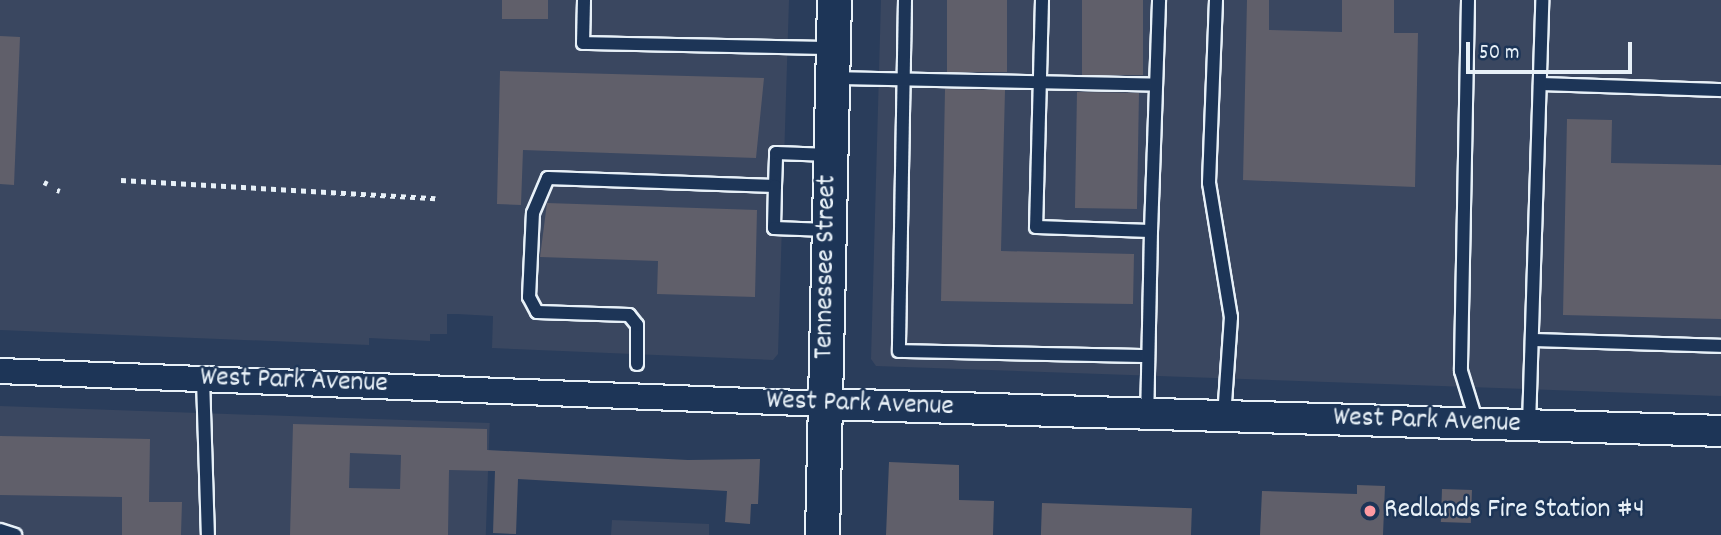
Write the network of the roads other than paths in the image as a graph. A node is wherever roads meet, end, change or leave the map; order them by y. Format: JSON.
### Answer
{"nodes":[{"id":1,"x":584,"y":0,"type":"edge"},
{"id":2,"x":834,"y":0,"type":"edge"},
{"id":3,"x":905,"y":0,"type":"edge"},
{"id":4,"x":1041,"y":0,"type":"edge"},
{"id":5,"x":1159,"y":0,"type":"edge"},
{"id":6,"x":1216,"y":0,"type":"edge"},
{"id":7,"x":1468,"y":0,"type":"edge"},
{"id":8,"x":1542,"y":0,"type":"edge"},
{"id":9,"x":832,"y":63,"type":"junction"},
{"id":10,"x":903,"y":77,"type":"junction"},
{"id":11,"x":1040,"y":80,"type":"junction"},
{"id":12,"x":1540,"y":84,"type":"junction"},
{"id":13,"x":1156,"y":85,"type":"junction"},
{"id":14,"x":1721,"y":90,"type":"edge"},
{"id":15,"x":830,"y":155,"type":"junction"},
{"id":16,"x":775,"y":186,"type":"junction"},
{"id":17,"x":827,"y":230,"type":"junction"},
{"id":18,"x":1151,"y":231,"type":"junction"},
{"id":19,"x":1532,"y":340,"type":"junction"},
{"id":20,"x":1721,"y":346,"type":"edge"},
{"id":21,"x":1149,"y":356,"type":"junction"},
{"id":22,"x":637,"y":364,"type":"dead end"},
{"id":23,"x":0,"y":371,"type":"edge"},
{"id":24,"x":202,"y":379,"type":"junction"},
{"id":25,"x":824,"y":404,"type":"junction"},
{"id":26,"x":1147,"y":415,"type":"junction"},
{"id":27,"x":1224,"y":416,"type":"junction"},
{"id":28,"x":1477,"y":423,"type":"junction"},
{"id":29,"x":1529,"y":425,"type":"junction"},
{"id":30,"x":1721,"y":431,"type":"edge"},
{"id":31,"x":0,"y":530,"type":"edge"},
{"id":32,"x":15,"y":535,"type":"edge"},
{"id":33,"x":208,"y":535,"type":"edge"},
{"id":34,"x":822,"y":535,"type":"edge"}],
"edges":[{"from":1,"to":9,"type":"lane"},
{"from":2,"to":9,"type":"main road","name":"Tennessee Street"},
{"from":3,"to":10,"type":"lane"},
{"from":4,"to":11,"type":"lane"},
{"from":5,"to":13,"type":"lane"},
{"from":6,"to":27,"type":"lane"},
{"from":7,"to":28,"type":"lane"},
{"from":8,"to":12,"type":"lane"},
{"from":9,"to":10,"type":"lane"},
{"from":9,"to":15,"type":"main road","name":"Tennessee Street"},
{"from":10,"to":11,"type":"lane"},
{"from":10,"to":21,"type":"lane"},
{"from":11,"to":13,"type":"lane"},
{"from":11,"to":18,"type":"lane"},
{"from":12,"to":14,"type":"lane"},
{"from":12,"to":19,"type":"lane"},
{"from":13,"to":18,"type":"lane"},
{"from":15,"to":16,"type":"lane"},
{"from":15,"to":17,"type":"main road","name":"Tennessee Street"},
{"from":16,"to":17,"type":"lane"},
{"from":16,"to":22,"type":"lane"},
{"from":17,"to":25,"type":"main road","name":"Tennessee Street"},
{"from":18,"to":21,"type":"lane"},
{"from":19,"to":20,"type":"lane"},
{"from":19,"to":29,"type":"lane"},
{"from":21,"to":26,"type":"lane"},
{"from":23,"to":24,"type":"street","name":"West Park Avenue"},
{"from":24,"to":25,"type":"street","name":"West Park Avenue"},
{"from":24,"to":33,"type":"lane"},
{"from":25,"to":26,"type":"street","name":"West Park Avenue"},
{"from":25,"to":34,"type":"main road","name":"Tennessee Street"},
{"from":26,"to":27,"type":"street","name":"West Park Avenue"},
{"from":27,"to":28,"type":"street","name":"West Park Avenue"},
{"from":28,"to":29,"type":"street","name":"West Park Avenue"},
{"from":29,"to":30,"type":"street","name":"West Park Avenue"},
{"from":31,"to":32,"type":"lane"}]}
